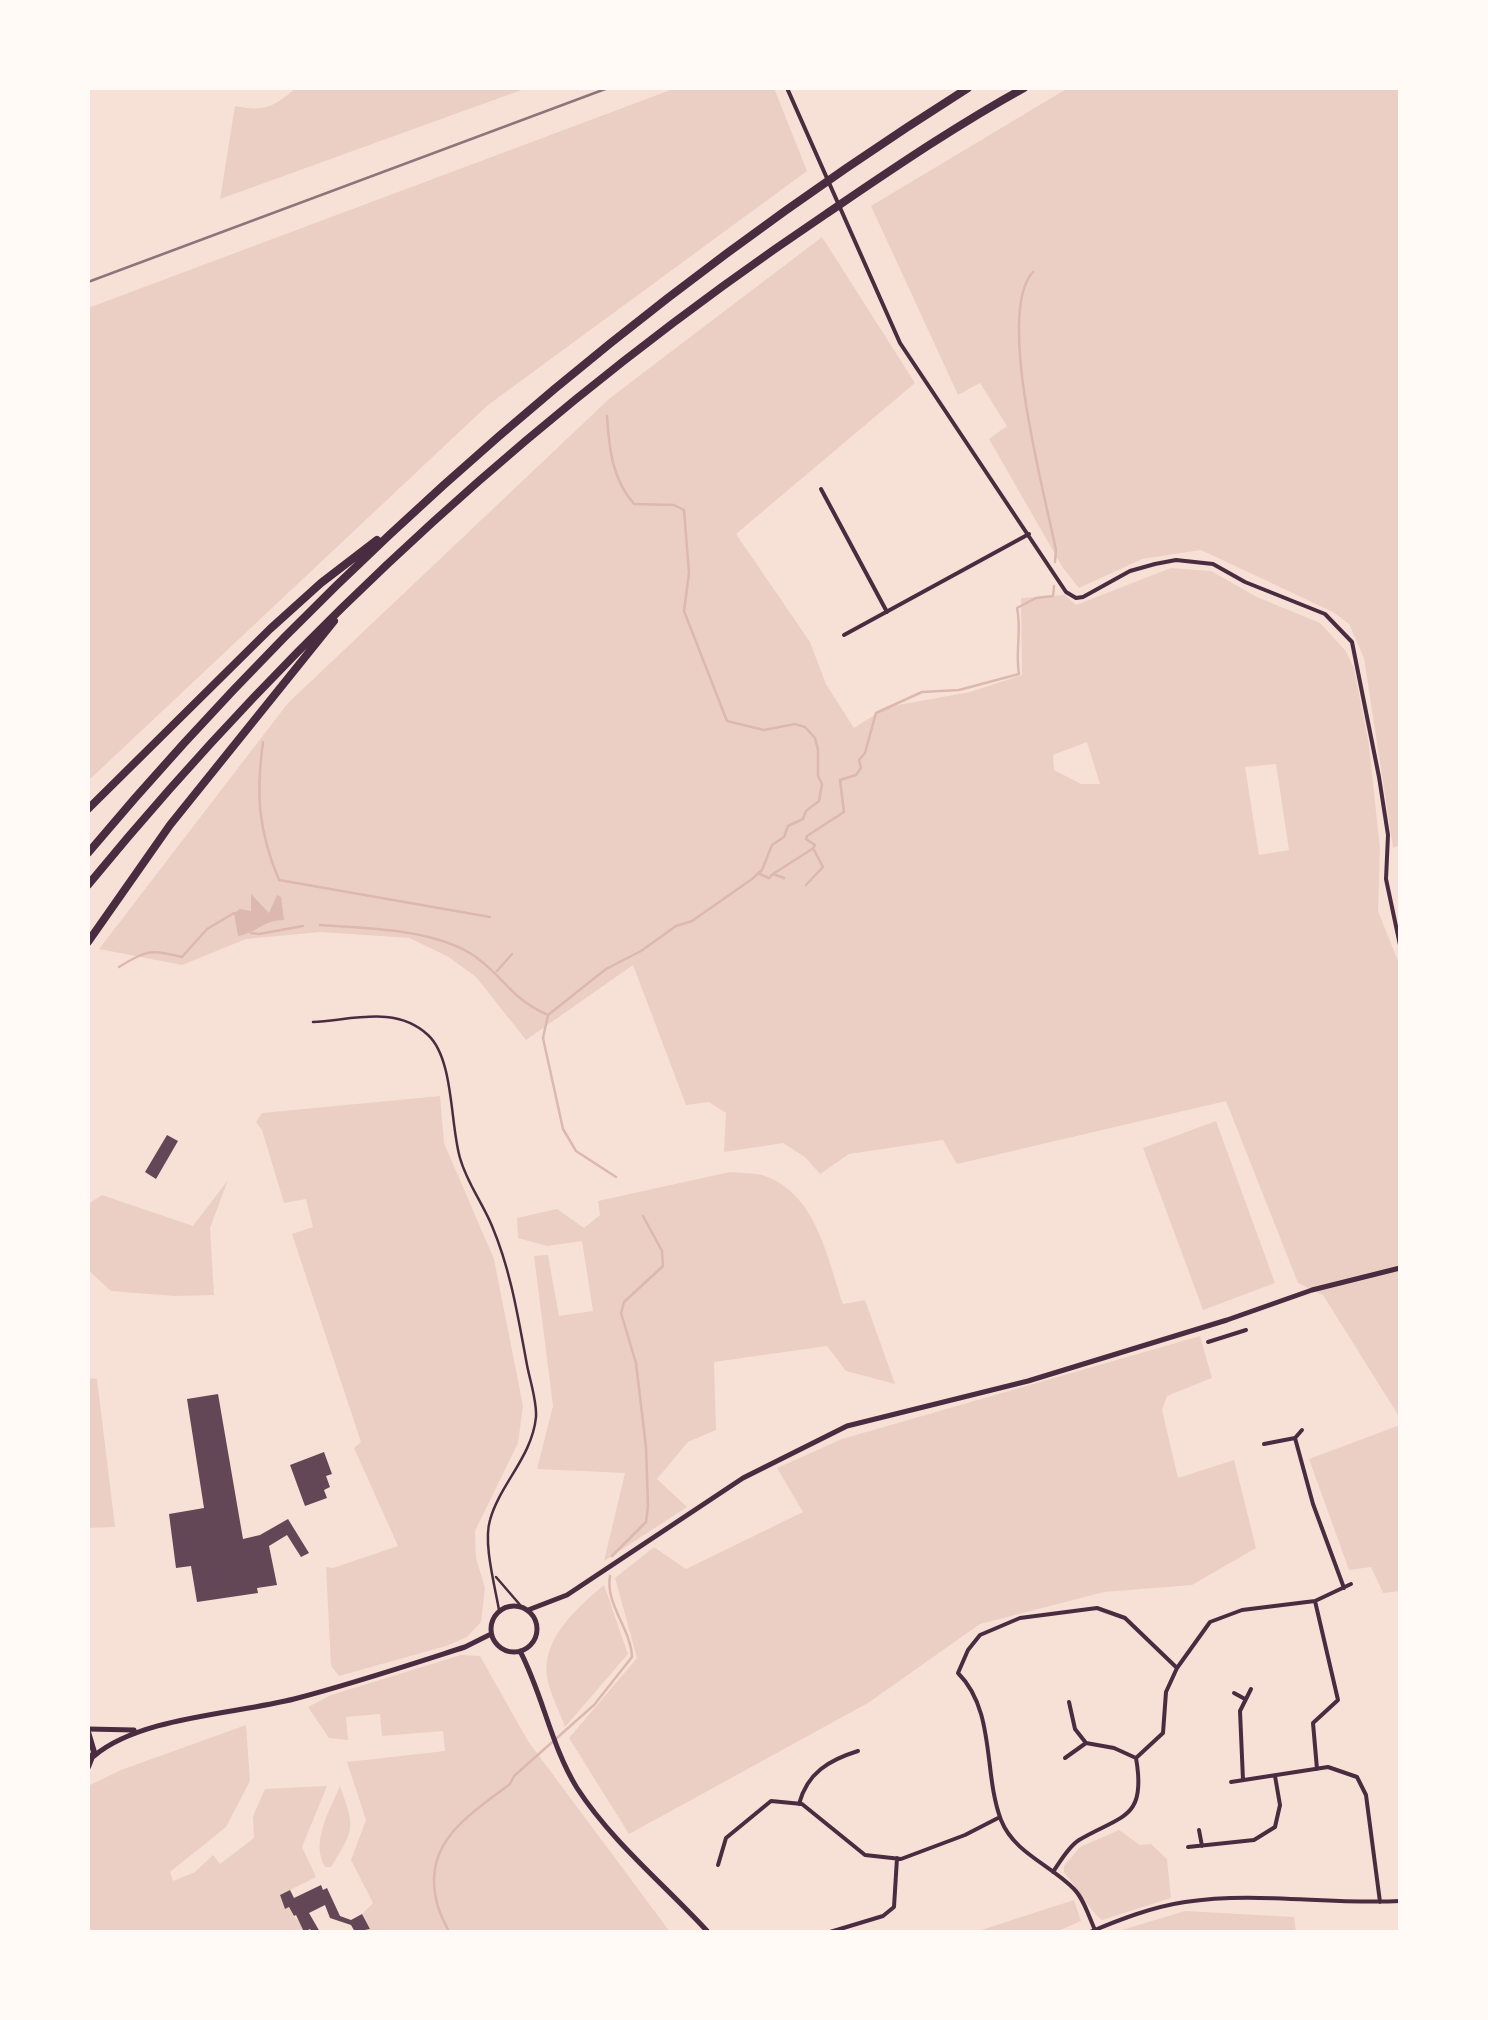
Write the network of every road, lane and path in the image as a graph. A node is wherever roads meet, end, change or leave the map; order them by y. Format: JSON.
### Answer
{"nodes":[{"id":1,"x":788,"y":88,"type":"edge"},
{"id":2,"x":968,"y":88,"type":"edge"},
{"id":3,"x":1024,"y":88,"type":"edge"},
{"id":4,"x":821,"y":488,"type":"dead end"},
{"id":5,"x":399,"y":525,"type":"junction"},
{"id":6,"x":1029,"y":534,"type":"junction"},
{"id":7,"x":348,"y":603,"type":"junction"},
{"id":8,"x":888,"y":613,"type":"junction"},
{"id":9,"x":844,"y":635,"type":"dead end"},
{"id":10,"x":88,"y":809,"type":"edge"},
{"id":11,"x":88,"y":853,"type":"edge"},
{"id":12,"x":88,"y":884,"type":"edge"},
{"id":13,"x":88,"y":942,"type":"edge"},
{"id":14,"x":1400,"y":945,"type":"edge"},
{"id":15,"x":312,"y":1022,"type":"dead end"},
{"id":16,"x":1400,"y":1268,"type":"edge"},
{"id":17,"x":1227,"y":1320,"type":"junction"},
{"id":18,"x":1246,"y":1330,"type":"dead end"},
{"id":19,"x":1232,"y":1334,"type":"junction"},
{"id":20,"x":1208,"y":1342,"type":"dead end"},
{"id":21,"x":1302,"y":1430,"type":"dead end"},
{"id":22,"x":1296,"y":1438,"type":"junction"},
{"id":23,"x":1264,"y":1444,"type":"dead end"},
{"id":24,"x":495,"y":1576,"type":"junction"},
{"id":25,"x":1351,"y":1584,"type":"dead end"},
{"id":26,"x":1344,"y":1588,"type":"junction"},
{"id":27,"x":1315,"y":1601,"type":"junction"},
{"id":28,"x":524,"y":1608,"type":"junction"},
{"id":29,"x":499,"y":1610,"type":"junction"},
{"id":30,"x":490,"y":1634,"type":"junction"},
{"id":31,"x":520,"y":1652,"type":"junction"},
{"id":32,"x":1177,"y":1668,"type":"junction"},
{"id":33,"x":1250,"y":1688,"type":"dead end"},
{"id":34,"x":1234,"y":1693,"type":"dead end"},
{"id":35,"x":1246,"y":1699,"type":"junction"},
{"id":36,"x":1069,"y":1702,"type":"dead end"},
{"id":37,"x":88,"y":1730,"type":"edge"},
{"id":38,"x":140,"y":1731,"type":"junction"},
{"id":39,"x":1086,"y":1744,"type":"junction"},
{"id":40,"x":858,"y":1750,"type":"dead end"},
{"id":41,"x":94,"y":1756,"type":"junction"},
{"id":42,"x":1065,"y":1758,"type":"dead end"},
{"id":43,"x":1136,"y":1758,"type":"junction"},
{"id":44,"x":88,"y":1767,"type":"edge"},
{"id":45,"x":1316,"y":1769,"type":"junction"},
{"id":46,"x":1275,"y":1776,"type":"junction"},
{"id":47,"x":1242,"y":1780,"type":"junction"},
{"id":48,"x":1231,"y":1782,"type":"dead end"},
{"id":49,"x":799,"y":1804,"type":"junction"},
{"id":50,"x":1000,"y":1817,"type":"junction"},
{"id":51,"x":1199,"y":1830,"type":"dead end"},
{"id":52,"x":1202,"y":1846,"type":"junction"},
{"id":53,"x":1188,"y":1848,"type":"dead end"},
{"id":54,"x":897,"y":1858,"type":"junction"},
{"id":55,"x":718,"y":1865,"type":"dead end"},
{"id":56,"x":1053,"y":1872,"type":"junction"},
{"id":57,"x":1400,"y":1901,"type":"edge"},
{"id":58,"x":1380,"y":1902,"type":"junction"},
{"id":59,"x":1092,"y":1931,"type":"edge"},
{"id":60,"x":708,"y":1932,"type":"edge"},
{"id":61,"x":830,"y":1932,"type":"edge"}],
"edges":[{"from":1,"to":6,"type":"street"},
{"from":2,"to":5,"type":"highway"},
{"from":3,"to":7,"type":"highway"},
{"from":4,"to":8,"type":"street"},
{"from":5,"to":10,"type":"highway"},
{"from":5,"to":11,"type":"highway"},
{"from":6,"to":8,"type":"street"},
{"from":6,"to":14,"type":"street"},
{"from":7,"to":12,"type":"highway"},
{"from":7,"to":13,"type":"highway"},
{"from":8,"to":9,"type":"street"},
{"from":15,"to":24,"type":"lane"},
{"from":16,"to":17,"type":"street"},
{"from":17,"to":19,"type":"street"},
{"from":17,"to":28,"type":"street"},
{"from":18,"to":19,"type":"street"},
{"from":19,"to":20,"type":"street"},
{"from":21,"to":22,"type":"street"},
{"from":22,"to":23,"type":"street"},
{"from":22,"to":26,"type":"street"},
{"from":24,"to":28,"type":"lane"},
{"from":24,"to":29,"type":"lane"},
{"from":25,"to":26,"type":"street"},
{"from":26,"to":27,"type":"street"},
{"from":27,"to":32,"type":"street"},
{"from":27,"to":45,"type":"street"},
{"from":28,"to":29,"type":"street"},
{"from":28,"to":31,"type":"street"},
{"from":29,"to":30,"type":"street"},
{"from":30,"to":31,"type":"street"},
{"from":30,"to":38,"type":"street"},
{"from":31,"to":60,"type":"street"},
{"from":32,"to":43,"type":"street"},
{"from":32,"to":50,"type":"street"},
{"from":33,"to":35,"type":"street"},
{"from":34,"to":35,"type":"street"},
{"from":35,"to":47,"type":"street"},
{"from":36,"to":39,"type":"street"},
{"from":37,"to":38,"type":"street"},
{"from":37,"to":41,"type":"highway"},
{"from":38,"to":41,"type":"street"},
{"from":39,"to":42,"type":"street"},
{"from":39,"to":43,"type":"street"},
{"from":40,"to":49,"type":"street"},
{"from":41,"to":44,"type":"highway"},
{"from":43,"to":56,"type":"street"},
{"from":45,"to":46,"type":"street"},
{"from":45,"to":58,"type":"street"},
{"from":46,"to":47,"type":"street"},
{"from":46,"to":52,"type":"street"},
{"from":47,"to":48,"type":"street"},
{"from":49,"to":54,"type":"street"},
{"from":49,"to":55,"type":"street"},
{"from":50,"to":54,"type":"street"},
{"from":50,"to":56,"type":"street"},
{"from":51,"to":52,"type":"street"},
{"from":52,"to":53,"type":"street"},
{"from":54,"to":61,"type":"street"},
{"from":56,"to":59,"type":"street"},
{"from":57,"to":58,"type":"street"},
{"from":58,"to":59,"type":"street"}]}
